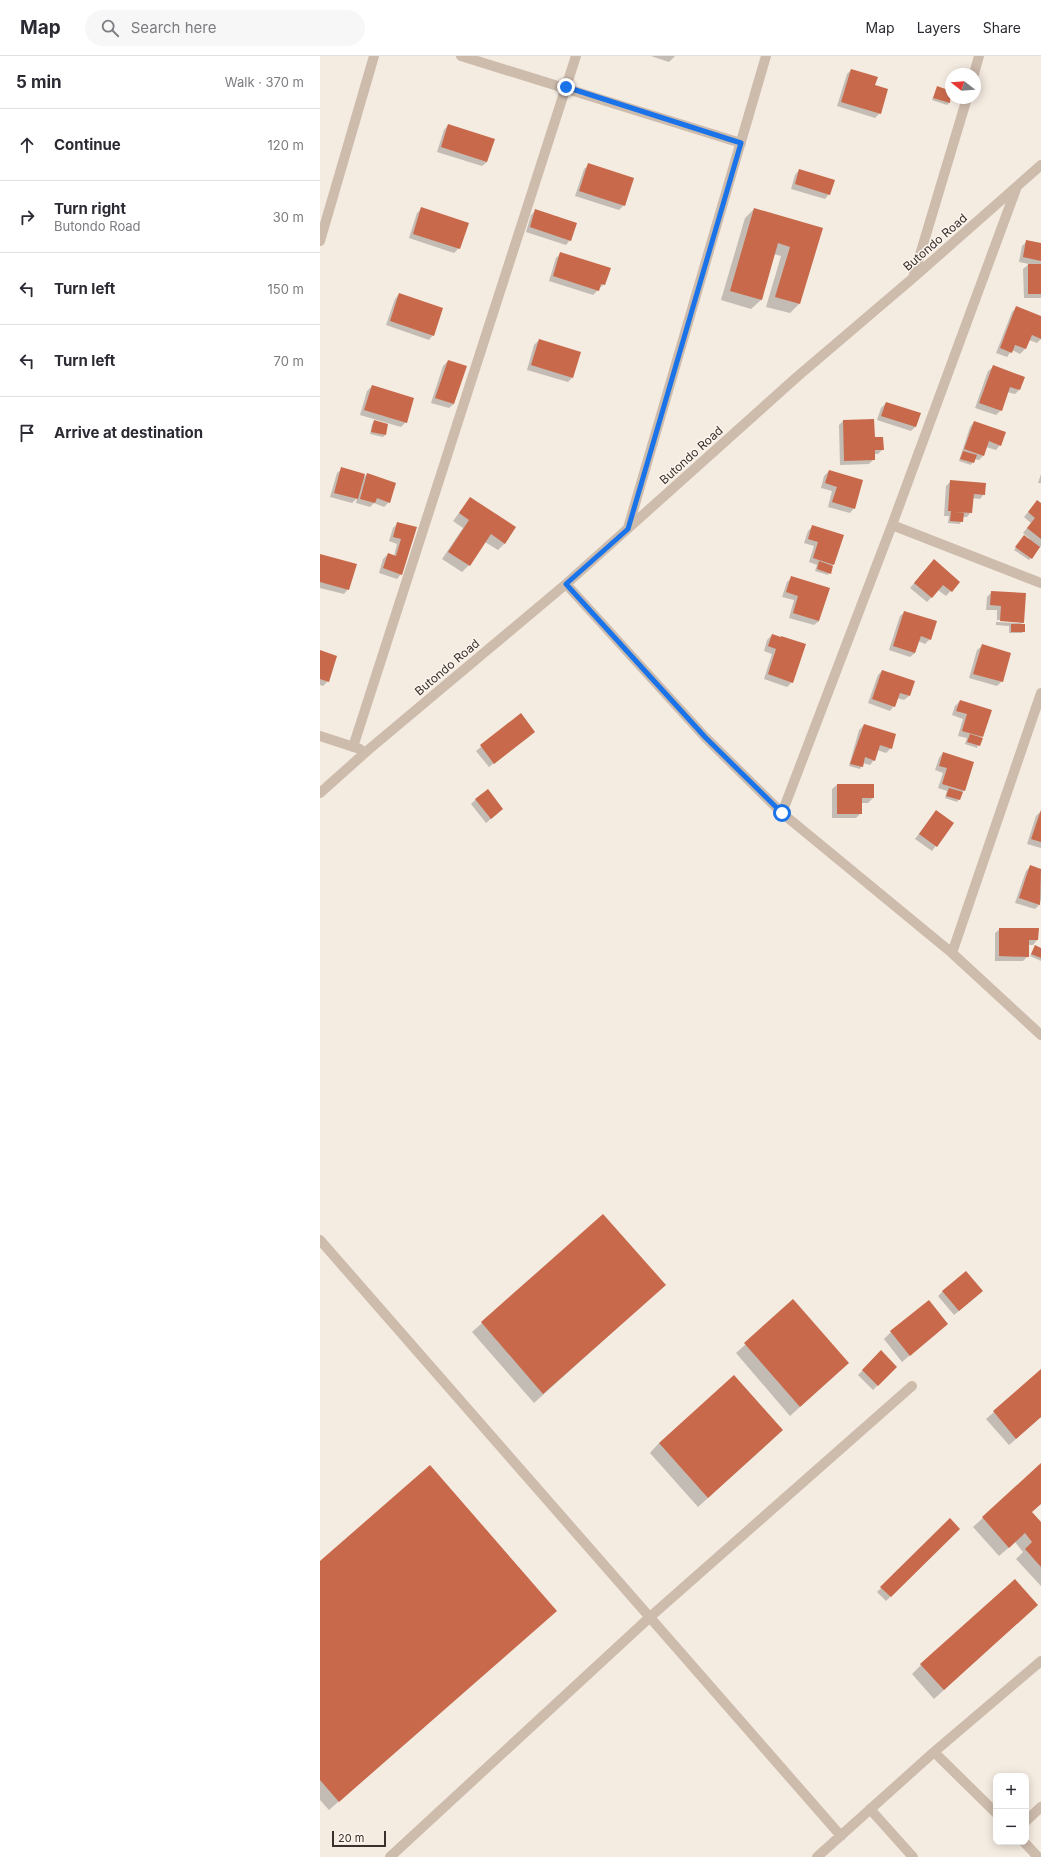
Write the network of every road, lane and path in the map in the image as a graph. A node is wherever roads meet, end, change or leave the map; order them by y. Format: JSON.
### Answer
{"nodes":[{"id":1,"x":374,"y":56,"type":"edge"},
{"id":2,"x":461,"y":56,"type":"edge"},
{"id":3,"x":576,"y":56,"type":"edge"},
{"id":4,"x":766,"y":56,"type":"edge"},
{"id":5,"x":979,"y":56,"type":"edge"},
{"id":6,"x":976,"y":68,"type":"edge"},
{"id":7,"x":566,"y":87,"type":"junction"},
{"id":8,"x":965,"y":104,"type":"edge"},
{"id":9,"x":741,"y":143,"type":"junction"},
{"id":10,"x":1041,"y":165,"type":"edge"},
{"id":11,"x":1017,"y":187,"type":"junction"},
{"id":12,"x":320,"y":241,"type":"edge"},
{"id":13,"x":913,"y":278,"type":"junction"},
{"id":14,"x":892,"y":525,"type":"junction"},
{"id":15,"x":628,"y":529,"type":"junction"},
{"id":16,"x":1041,"y":583,"type":"edge"},
{"id":17,"x":566,"y":584,"type":"junction"},
{"id":18,"x":1041,"y":693,"type":"edge"},
{"id":19,"x":320,"y":736,"type":"edge"},
{"id":20,"x":353,"y":747,"type":"junction"},
{"id":21,"x":367,"y":751,"type":"junction"},
{"id":22,"x":320,"y":794,"type":"edge"},
{"id":23,"x":782,"y":813,"type":"junction"},
{"id":24,"x":952,"y":953,"type":"junction"},
{"id":25,"x":1041,"y":1035,"type":"edge"},
{"id":26,"x":320,"y":1240,"type":"edge"},
{"id":27,"x":912,"y":1386,"type":"dead end"},
{"id":28,"x":650,"y":1617,"type":"junction"},
{"id":29,"x":1041,"y":1661,"type":"edge"},
{"id":30,"x":934,"y":1752,"type":"junction"},
{"id":31,"x":1041,"y":1807,"type":"edge"},
{"id":32,"x":870,"y":1808,"type":"junction"},
{"id":33,"x":993,"y":1810,"type":"edge"},
{"id":34,"x":1029,"y":1818,"type":"edge"},
{"id":35,"x":841,"y":1836,"type":"junction"},
{"id":36,"x":1027,"y":1845,"type":"edge"},
{"id":37,"x":390,"y":1857,"type":"edge"},
{"id":38,"x":817,"y":1857,"type":"edge"},
{"id":39,"x":913,"y":1857,"type":"edge"},
{"id":40,"x":1038,"y":1857,"type":"edge"}],
"edges":[{"from":1,"to":12,"type":"street"},
{"from":2,"to":7,"type":"street"},
{"from":3,"to":7,"type":"street"},
{"from":4,"to":9,"type":"street"},
{"from":5,"to":6,"type":"street"},
{"from":7,"to":9,"type":"street"},
{"from":7,"to":20,"type":"street"},
{"from":8,"to":13,"type":"street"},
{"from":9,"to":15,"type":"street"},
{"from":10,"to":11,"type":"street","name":"Butondo Road"},
{"from":11,"to":13,"type":"street","name":"Butondo Road"},
{"from":11,"to":14,"type":"street"},
{"from":13,"to":15,"type":"street","name":"Butondo Road"},
{"from":14,"to":16,"type":"street"},
{"from":14,"to":23,"type":"street"},
{"from":15,"to":17,"type":"street","name":"Butondo Road"},
{"from":17,"to":21,"type":"street","name":"Butondo Road"},
{"from":17,"to":23,"type":"street"},
{"from":18,"to":24,"type":"street"},
{"from":19,"to":20,"type":"street"},
{"from":20,"to":21,"type":"street"},
{"from":21,"to":22,"type":"street","name":"Butondo Road"},
{"from":23,"to":24,"type":"street"},
{"from":24,"to":25,"type":"street"},
{"from":26,"to":28,"type":"street"},
{"from":27,"to":28,"type":"street"},
{"from":28,"to":35,"type":"street"},
{"from":28,"to":37,"type":"street"},
{"from":29,"to":30,"type":"street"},
{"from":30,"to":32,"type":"street"},
{"from":30,"to":33,"type":"street"},
{"from":31,"to":34,"type":"street"},
{"from":32,"to":35,"type":"street"},
{"from":32,"to":39,"type":"street"},
{"from":35,"to":38,"type":"street"},
{"from":36,"to":40,"type":"street"}]}
